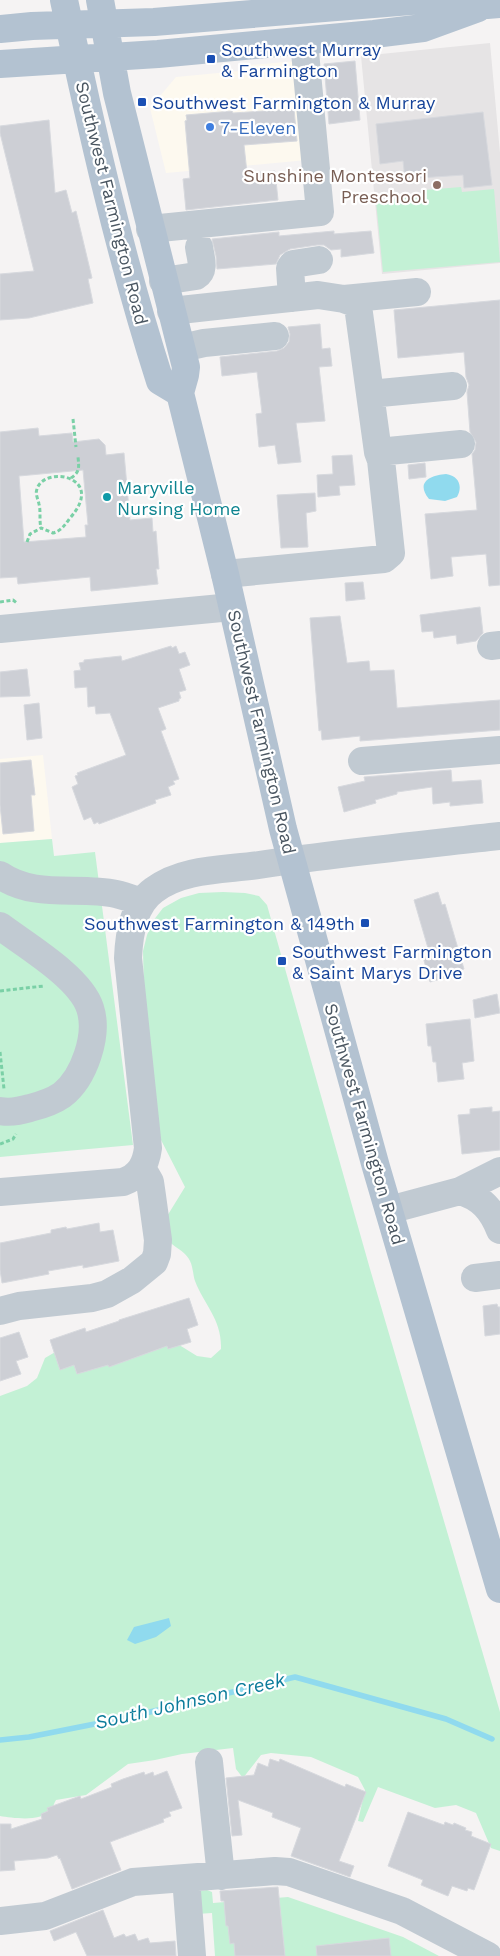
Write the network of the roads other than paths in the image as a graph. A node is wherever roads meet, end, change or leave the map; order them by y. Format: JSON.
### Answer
{"nodes":[{"id":1,"x":493,"y":4,"type":"edge"},
{"id":2,"x":289,"y":5,"type":"edge"},
{"id":3,"x":66,"y":12,"type":"edge"},
{"id":4,"x":102,"y":12,"type":"edge"},
{"id":5,"x":0,"y":29,"type":"edge"},
{"id":6,"x":304,"y":41,"type":"junction"},
{"id":7,"x":110,"y":57,"type":"junction"},
{"id":8,"x":76,"y":58,"type":"junction"},
{"id":9,"x":0,"y":64,"type":"edge"},
{"id":10,"x":150,"y":229,"type":"junction"},
{"id":11,"x":199,"y":246,"type":"dead end"},
{"id":12,"x":319,"y":260,"type":"dead end"},
{"id":13,"x":163,"y":281,"type":"junction"},
{"id":14,"x":417,"y":292,"type":"dead end"},
{"id":15,"x":292,"y":298,"type":"junction"},
{"id":16,"x":344,"y":300,"type":"junction"},
{"id":17,"x":171,"y":311,"type":"junction"},
{"id":18,"x":275,"y":336,"type":"dead end"},
{"id":19,"x":182,"y":348,"type":"junction"},
{"id":20,"x":453,"y":386,"type":"dead end"},
{"id":21,"x":180,"y":393,"type":"junction"},
{"id":22,"x":370,"y":394,"type":"junction"},
{"id":23,"x":461,"y":444,"type":"dead end"},
{"id":24,"x":378,"y":452,"type":"junction"},
{"id":25,"x":225,"y":574,"type":"junction"},
{"id":26,"x":232,"y":607,"type":"junction"},
{"id":27,"x":0,"y":629,"type":"edge"},
{"id":28,"x":500,"y":750,"type":"edge"},
{"id":29,"x":362,"y":761,"type":"dead end"},
{"id":30,"x":500,"y":836,"type":"edge"},
{"id":31,"x":292,"y":860,"type":"junction"},
{"id":32,"x":0,"y":875,"type":"edge"},
{"id":33,"x":142,"y":902,"type":"junction"},
{"id":34,"x":0,"y":926,"type":"edge"},
{"id":35,"x":0,"y":1111,"type":"edge"},
{"id":36,"x":142,"y":1168,"type":"junction"},
{"id":37,"x":500,"y":1171,"type":"edge"},
{"id":38,"x":0,"y":1192,"type":"edge"},
{"id":39,"x":460,"y":1192,"type":"junction"},
{"id":40,"x":389,"y":1210,"type":"junction"},
{"id":41,"x":500,"y":1230,"type":"edge"},
{"id":42,"x":0,"y":1311,"type":"edge"},
{"id":43,"x":500,"y":1589,"type":"edge"},
{"id":44,"x":210,"y":1762,"type":"dead end"},
{"id":45,"x":221,"y":1876,"type":"junction"},
{"id":46,"x":186,"y":1878,"type":"junction"},
{"id":47,"x":0,"y":1921,"type":"edge"},
{"id":48,"x":192,"y":1956,"type":"edge"},
{"id":49,"x":488,"y":1956,"type":"edge"}],
"edges":[{"from":1,"to":2,"type":"main road"},
{"from":1,"to":6,"type":"main road"},
{"from":2,"to":4,"type":"main road"},
{"from":3,"to":4,"type":"main road"},
{"from":3,"to":5,"type":"main road"},
{"from":3,"to":8,"type":"main road","name":"Southwest Farmington Road"},
{"from":4,"to":7,"type":"main road","name":"Southwest Farmington Road"},
{"from":6,"to":7,"type":"main road"},
{"from":6,"to":10,"type":"street"},
{"from":7,"to":8,"type":"main road"},
{"from":7,"to":10,"type":"main road","name":"Southwest Farmington Road"},
{"from":8,"to":9,"type":"main road"},
{"from":8,"to":21,"type":"main road","name":"Southwest Farmington Road"},
{"from":10,"to":13,"type":"main road","name":"Southwest Farmington Road"},
{"from":11,"to":13,"type":"street"},
{"from":12,"to":15,"type":"street"},
{"from":13,"to":17,"type":"main road","name":"Southwest Farmington Road"},
{"from":14,"to":16,"type":"street"},
{"from":15,"to":16,"type":"street"},
{"from":15,"to":17,"type":"street"},
{"from":16,"to":22,"type":"street"},
{"from":17,"to":19,"type":"main road","name":"Southwest Farmington Road"},
{"from":18,"to":19,"type":"street"},
{"from":19,"to":21,"type":"main road","name":"Southwest Farmington Road"},
{"from":20,"to":22,"type":"street"},
{"from":21,"to":25,"type":"main road","name":"Southwest Farmington Road"},
{"from":22,"to":24,"type":"street"},
{"from":23,"to":24,"type":"street"},
{"from":24,"to":25,"type":"street"},
{"from":25,"to":26,"type":"main road","name":"Southwest Farmington Road"},
{"from":26,"to":27,"type":"street"},
{"from":26,"to":31,"type":"main road","name":"Southwest Farmington Road"},
{"from":28,"to":29,"type":"street"},
{"from":30,"to":31,"type":"street"},
{"from":31,"to":33,"type":"street"},
{"from":31,"to":40,"type":"main road","name":"Southwest Farmington Road"},
{"from":32,"to":33,"type":"street"},
{"from":33,"to":36,"type":"street"},
{"from":34,"to":35,"type":"street"},
{"from":36,"to":38,"type":"street"},
{"from":36,"to":42,"type":"street"},
{"from":37,"to":39,"type":"street"},
{"from":39,"to":40,"type":"street"},
{"from":39,"to":41,"type":"street"},
{"from":40,"to":43,"type":"main road","name":"Southwest Farmington Road"},
{"from":44,"to":45,"type":"street"},
{"from":45,"to":46,"type":"street"},
{"from":45,"to":49,"type":"street"},
{"from":46,"to":47,"type":"street"},
{"from":46,"to":48,"type":"street"}]}
